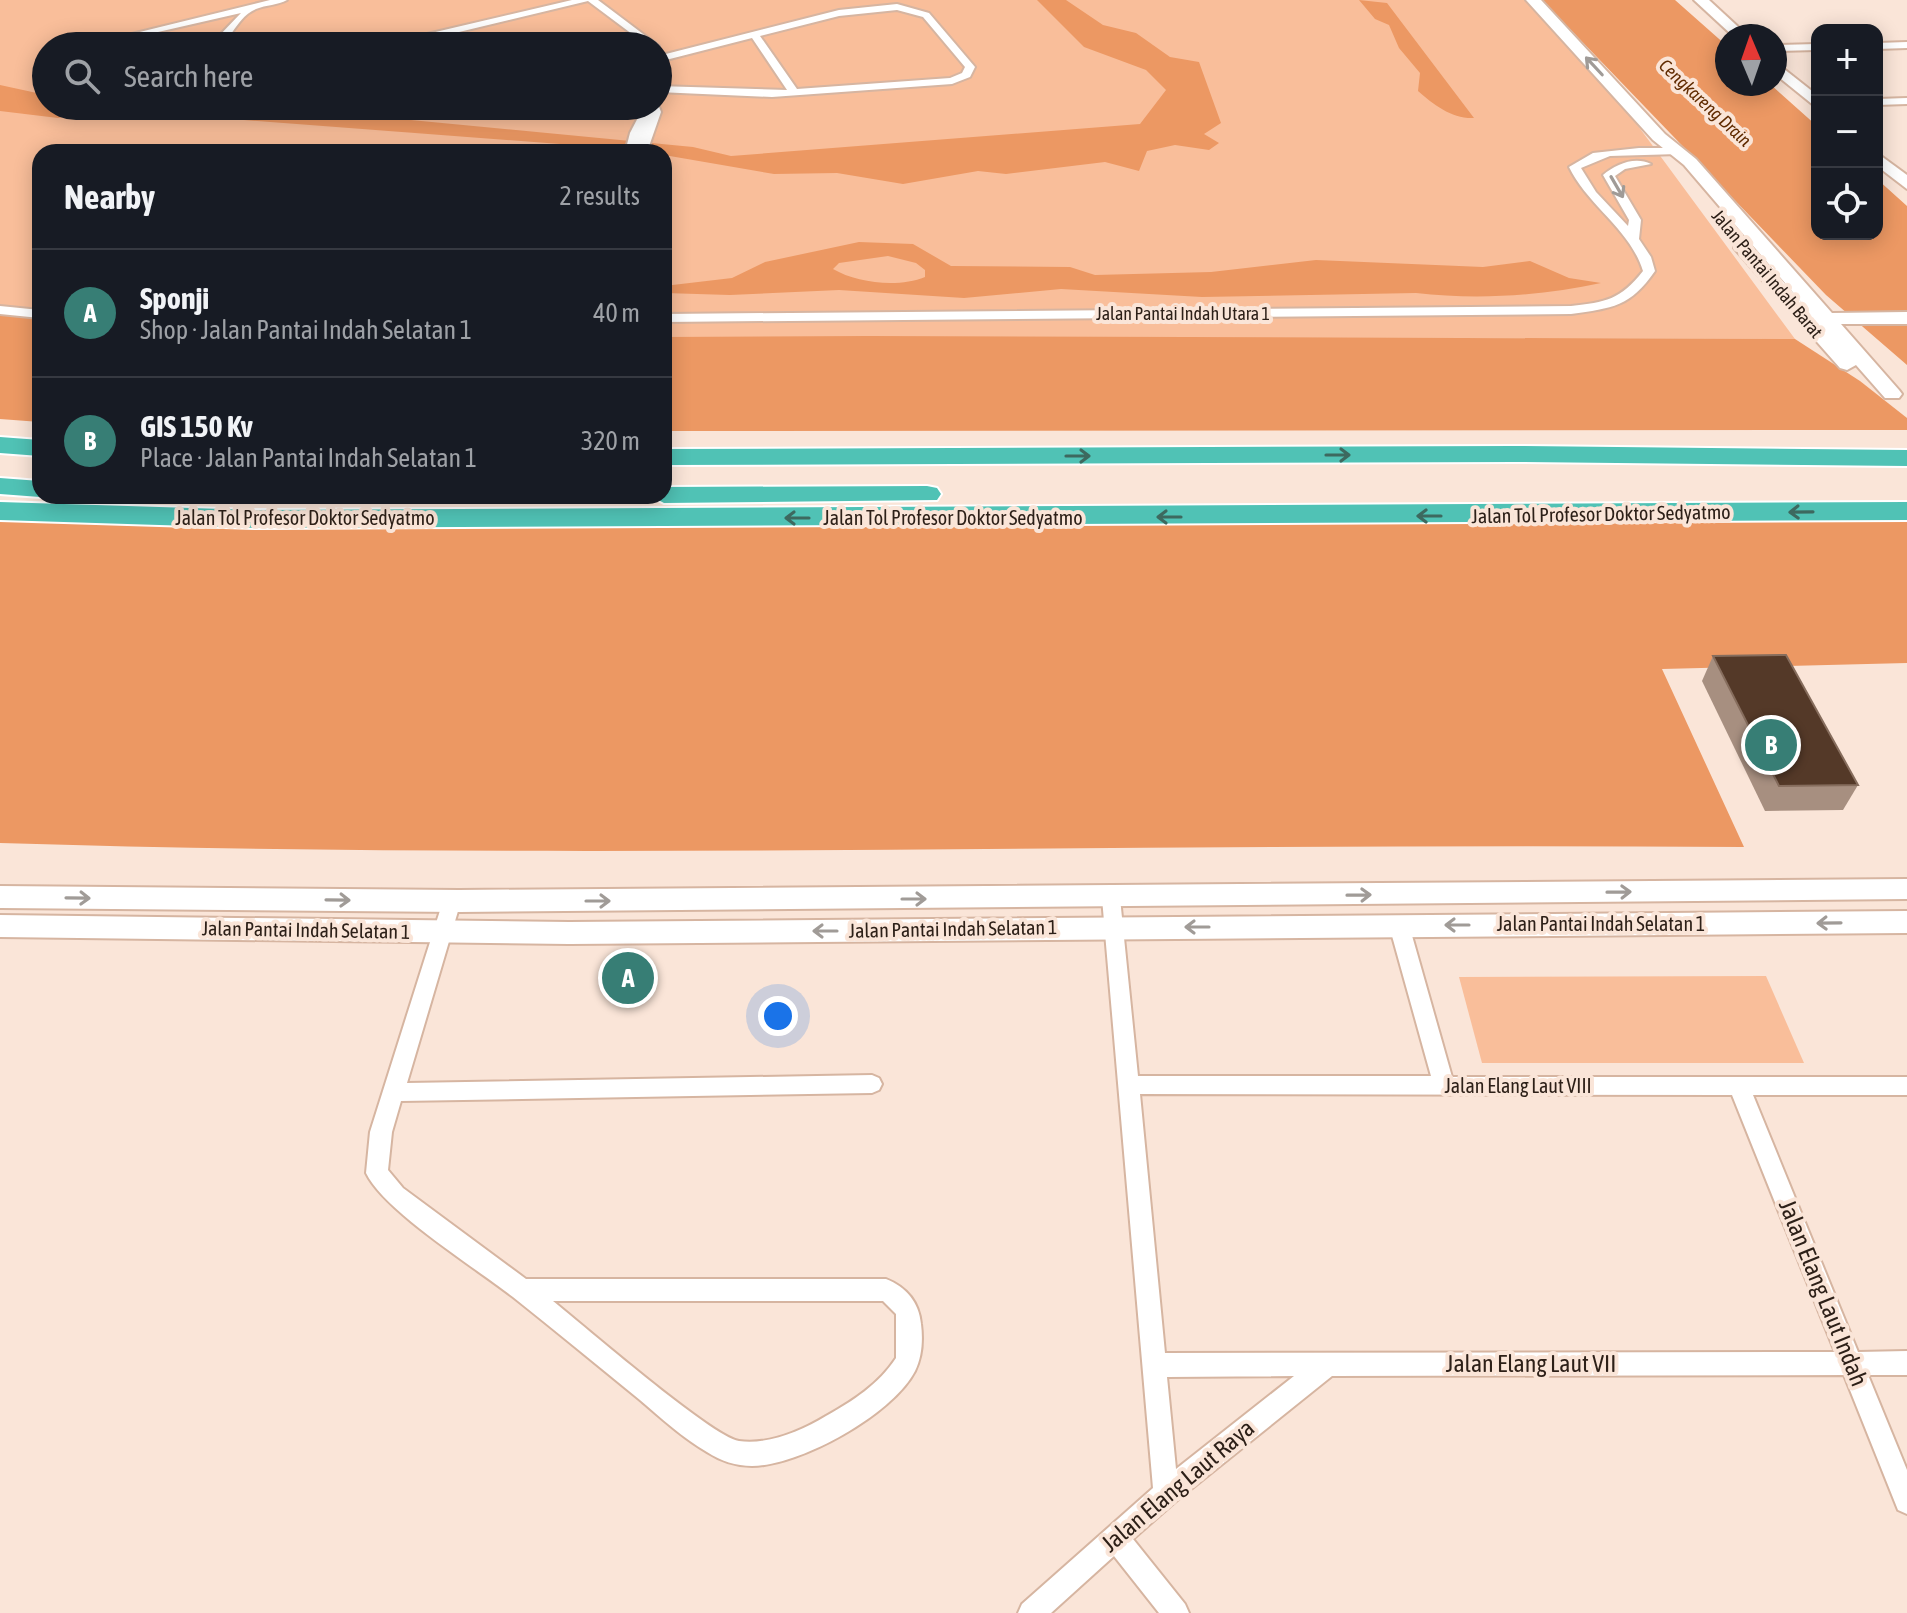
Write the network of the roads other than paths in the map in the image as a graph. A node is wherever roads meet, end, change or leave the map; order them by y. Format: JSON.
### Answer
{"nodes":[{"id":1,"x":282,"y":0,"type":"edge"},
{"id":2,"x":584,"y":0,"type":"edge"},
{"id":3,"x":592,"y":0,"type":"edge"},
{"id":4,"x":1533,"y":0,"type":"edge"},
{"id":5,"x":1701,"y":0,"type":"edge"},
{"id":6,"x":252,"y":6,"type":"junction"},
{"id":7,"x":1728,"y":24,"type":"edge"},
{"id":8,"x":458,"y":30,"type":"joint"},
{"id":9,"x":145,"y":32,"type":"edge"},
{"id":10,"x":228,"y":32,"type":"edge"},
{"id":11,"x":452,"y":32,"type":"edge"},
{"id":12,"x":632,"y":32,"type":"edge"},
{"id":13,"x":755,"y":36,"type":"junction"},
{"id":14,"x":1907,"y":45,"type":"edge"},
{"id":15,"x":1883,"y":46,"type":"edge"},
{"id":16,"x":1811,"y":47,"type":"edge"},
{"id":17,"x":1787,"y":48,"type":"edge"},
{"id":18,"x":672,"y":51,"type":"edge"},
{"id":19,"x":1787,"y":77,"type":"edge"},
{"id":20,"x":672,"y":89,"type":"edge"},
{"id":21,"x":794,"y":92,"type":"junction"},
{"id":22,"x":1811,"y":98,"type":"edge"},
{"id":23,"x":1907,"y":101,"type":"edge"},
{"id":24,"x":1883,"y":102,"type":"edge"},
{"id":25,"x":643,"y":120,"type":"edge"},
{"id":26,"x":654,"y":120,"type":"edge"},
{"id":27,"x":633,"y":144,"type":"edge"},
{"id":28,"x":645,"y":144,"type":"edge"},
{"id":29,"x":1673,"y":153,"type":"junction"},
{"id":30,"x":1883,"y":163,"type":"edge"},
{"id":31,"x":1907,"y":184,"type":"edge"},
{"id":32,"x":1633,"y":238,"type":"junction"},
{"id":33,"x":0,"y":310,"type":"edge"},
{"id":34,"x":32,"y":313,"type":"edge"},
{"id":35,"x":672,"y":318,"type":"edge"},
{"id":36,"x":1907,"y":318,"type":"edge"},
{"id":37,"x":1817,"y":324,"type":"junction"},
{"id":38,"x":1846,"y":326,"type":"junction"},
{"id":39,"x":1907,"y":334,"type":"edge"},
{"id":40,"x":1900,"y":401,"type":"edge"},
{"id":41,"x":0,"y":445,"type":"edge"},
{"id":42,"x":32,"y":447,"type":"edge"},
{"id":43,"x":672,"y":457,"type":"edge"},
{"id":44,"x":1907,"y":458,"type":"edge"},
{"id":45,"x":0,"y":469,"type":"edge"},
{"id":46,"x":32,"y":471,"type":"edge"},
{"id":47,"x":1907,"y":473,"type":"edge"},
{"id":48,"x":672,"y":476,"type":"edge"},
{"id":49,"x":0,"y":486,"type":"edge"},
{"id":50,"x":32,"y":488,"type":"edge"},
{"id":51,"x":1907,"y":492,"type":"edge"},
{"id":52,"x":672,"y":495,"type":"edge"},
{"id":53,"x":0,"y":511,"type":"edge"},
{"id":54,"x":1907,"y":511,"type":"edge"},
{"id":55,"x":1907,"y":889,"type":"edge"},
{"id":56,"x":0,"y":897,"type":"edge"},
{"id":57,"x":1111,"y":898,"type":"junction"},
{"id":58,"x":452,"y":901,"type":"junction"},
{"id":59,"x":1907,"y":922,"type":"edge"},
{"id":60,"x":1399,"y":925,"type":"junction"},
{"id":61,"x":0,"y":926,"type":"edge"},
{"id":62,"x":1114,"y":927,"type":"junction"},
{"id":63,"x":442,"y":932,"type":"junction"},
{"id":64,"x":872,"y":1084,"type":"dead end"},
{"id":65,"x":1128,"y":1085,"type":"junction"},
{"id":66,"x":1444,"y":1085,"type":"junction"},
{"id":67,"x":1739,"y":1086,"type":"junction"},
{"id":68,"x":1907,"y":1086,"type":"edge"},
{"id":69,"x":395,"y":1092,"type":"junction"},
{"id":70,"x":522,"y":1290,"type":"junction"},
{"id":71,"x":1852,"y":1363,"type":"junction"},
{"id":72,"x":1907,"y":1363,"type":"edge"},
{"id":73,"x":1328,"y":1364,"type":"junction"},
{"id":74,"x":1154,"y":1365,"type":"junction"},
{"id":75,"x":1166,"y":1493,"type":"junction"},
{"id":76,"x":1907,"y":1501,"type":"edge"},
{"id":77,"x":1115,"y":1537,"type":"junction"},
{"id":78,"x":1031,"y":1613,"type":"edge"},
{"id":79,"x":1176,"y":1613,"type":"edge"}],
"edges":[{"from":1,"to":6,"type":"street"},
{"from":2,"to":8,"type":"street"},
{"from":3,"to":12,"type":"street"},
{"from":29,"to":4,"type":"street","name":"Jalan Pantai Indah Barat","one_way":true},
{"from":5,"to":7,"type":"street"},
{"from":6,"to":9,"type":"street"},
{"from":6,"to":10,"type":"street"},
{"from":8,"to":11,"type":"street"},
{"from":13,"to":18,"type":"street"},
{"from":13,"to":21,"type":"street"},
{"from":13,"to":21,"type":"street"},
{"from":14,"to":15,"type":"street"},
{"from":16,"to":17,"type":"street"},
{"from":19,"to":22,"type":"street"},
{"from":20,"to":21,"type":"street"},
{"from":23,"to":24,"type":"street"},
{"from":25,"to":27,"type":"street"},
{"from":26,"to":28,"type":"street"},
{"from":29,"to":32,"type":"street","name":"Jalan Pantai Indah Utara 1","one_way":true},
{"from":29,"to":32,"type":"street","name":"Jalan Pantai Indah Utara 1"},
{"from":29,"to":37,"type":"street","name":"Jalan Pantai Indah Barat"},
{"from":30,"to":31,"type":"street"},
{"from":32,"to":35,"type":"street","name":"Jalan Pantai Indah Utara 1"},
{"from":33,"to":34,"type":"street"},
{"from":36,"to":38,"type":"street"},
{"from":37,"to":38,"type":"street","name":"Jalan Pantai Indah Barat"},
{"from":37,"to":40,"type":"street","name":"Jalan Pantai Indah Barat"},
{"from":38,"to":39,"type":"street"},
{"from":38,"to":40,"type":"street","name":"Jalan Pantai Indah Barat"},
{"from":41,"to":42,"type":"highway"},
{"from":43,"to":44,"type":"highway","one_way":true},
{"from":45,"to":46,"type":"highway"},
{"from":47,"to":48,"type":"highway","name":"Jalan Tol Profesor Doktor Sedyatmo"},
{"from":49,"to":50,"type":"highway"},
{"from":51,"to":52,"type":"highway","name":"Jalan Tol Profesor Doktor Sedyatmo"},
{"from":54,"to":53,"type":"highway","name":"Jalan Tol Profesor Doktor Sedyatmo","one_way":true},
{"from":57,"to":55,"type":"street","name":"Jalan Pantai Indah Selatan 1","one_way":true},
{"from":56,"to":58,"type":"street","name":"Jalan Pantai Indah Selatan 1","one_way":true},
{"from":58,"to":57,"type":"street","name":"Jalan Pantai Indah Selatan 1","one_way":true},
{"from":57,"to":62,"type":"street"},
{"from":58,"to":63,"type":"street"},
{"from":59,"to":60,"type":"street","name":"Jalan Pantai Indah Selatan 1","one_way":true},
{"from":60,"to":62,"type":"street","name":"Jalan Pantai Indah Selatan 1","one_way":true},
{"from":60,"to":66,"type":"street"},
{"from":61,"to":63,"type":"street","name":"Jalan Pantai Indah Selatan 1"},
{"from":62,"to":63,"type":"street","name":"Jalan Pantai Indah Selatan 1","one_way":true},
{"from":62,"to":65,"type":"street"},
{"from":63,"to":69,"type":"street"},
{"from":64,"to":69,"type":"street"},
{"from":65,"to":66,"type":"street","name":"Jalan Elang Laut VIII"},
{"from":65,"to":74,"type":"street"},
{"from":66,"to":67,"type":"street","name":"Jalan Elang Laut VIII"},
{"from":67,"to":68,"type":"street","name":"Jalan Elang Laut VIII"},
{"from":67,"to":71,"type":"street","name":"Jalan Elang Laut Indah"},
{"from":69,"to":70,"type":"street"},
{"from":70,"to":70,"type":"street"},
{"from":71,"to":72,"type":"street","name":"Jalan Elang Laut VII"},
{"from":71,"to":73,"type":"street","name":"Jalan Elang Laut VII"},
{"from":71,"to":76,"type":"street","name":"Jalan Elang Laut Indah"},
{"from":73,"to":74,"type":"street","name":"Jalan Elang Laut VII"},
{"from":73,"to":75,"type":"street","name":"Jalan Elang Laut Raya"},
{"from":74,"to":75,"type":"street"},
{"from":75,"to":77,"type":"street","name":"Jalan Elang Laut Raya"},
{"from":77,"to":78,"type":"street","name":"Jalan Elang Laut Raya"},
{"from":77,"to":79,"type":"street"}]}
